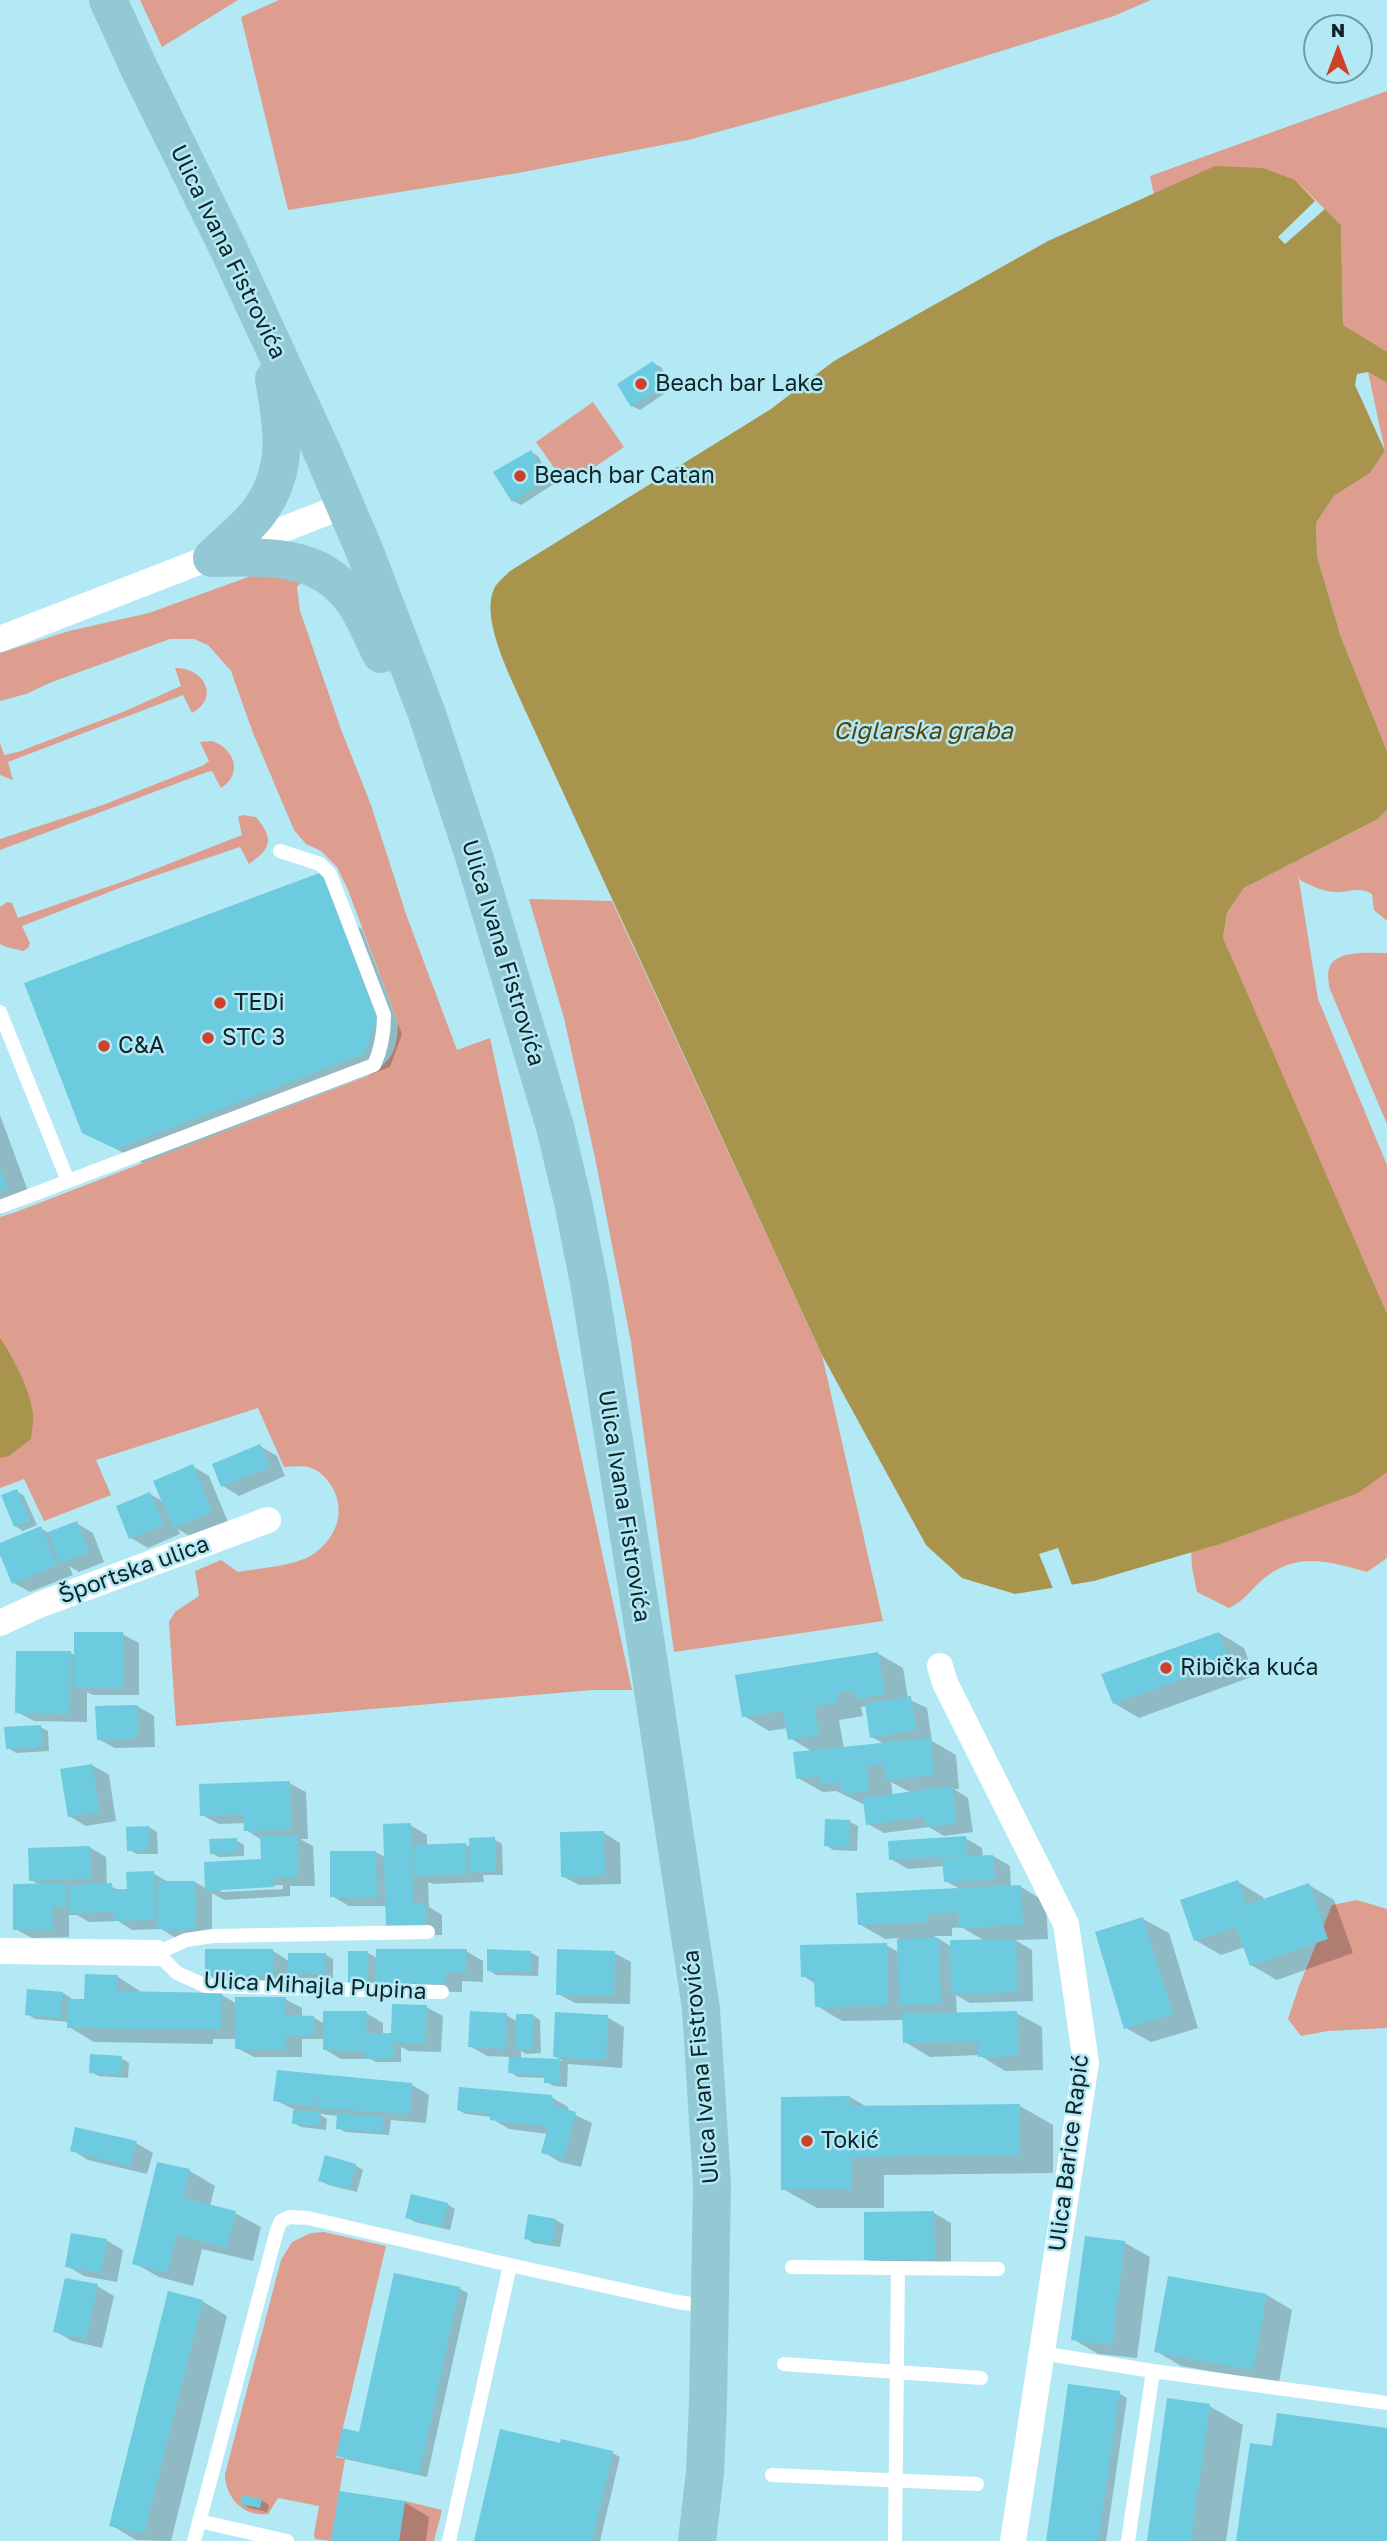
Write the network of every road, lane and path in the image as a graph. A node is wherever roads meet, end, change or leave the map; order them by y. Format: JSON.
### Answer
{"nodes":[{"id":1,"x":108,"y":0,"type":"edge"},
{"id":2,"x":265,"y":329,"type":"junction"},
{"id":3,"x":346,"y":505,"type":"junction"},
{"id":4,"x":212,"y":558,"type":"junction"},
{"id":5,"x":0,"y":639,"type":"edge"},
{"id":6,"x":426,"y":714,"type":"junction"},
{"id":7,"x":280,"y":851,"type":"dead end"},
{"id":8,"x":0,"y":1012,"type":"edge"},
{"id":9,"x":68,"y":1181,"type":"junction"},
{"id":10,"x":0,"y":1207,"type":"edge"},
{"id":11,"x":268,"y":1520,"type":"dead end"},
{"id":12,"x":0,"y":1623,"type":"edge"},
{"id":13,"x":940,"y":1666,"type":"dead end"},
{"id":14,"x":428,"y":1932,"type":"dead end"},
{"id":15,"x":0,"y":1951,"type":"edge"},
{"id":16,"x":157,"y":1953,"type":"junction"},
{"id":17,"x":442,"y":1992,"type":"dead end"},
{"id":18,"x":510,"y":2265,"type":"junction"},
{"id":19,"x":792,"y":2267,"type":"dead end"},
{"id":20,"x":898,"y":2268,"type":"junction"},
{"id":21,"x":998,"y":2269,"type":"dead end"},
{"id":22,"x":711,"y":2307,"type":"junction"},
{"id":23,"x":1041,"y":2353,"type":"junction"},
{"id":24,"x":785,"y":2364,"type":"dead end"},
{"id":25,"x":1153,"y":2371,"type":"junction"},
{"id":26,"x":897,"y":2372,"type":"junction"},
{"id":27,"x":981,"y":2378,"type":"dead end"},
{"id":28,"x":1387,"y":2403,"type":"edge"},
{"id":29,"x":772,"y":2474,"type":"dead end"},
{"id":30,"x":896,"y":2480,"type":"junction"},
{"id":31,"x":976,"y":2484,"type":"dead end"},
{"id":32,"x":199,"y":2521,"type":"junction"},
{"id":33,"x":194,"y":2541,"type":"edge"},
{"id":34,"x":287,"y":2541,"type":"edge"},
{"id":35,"x":449,"y":2541,"type":"edge"},
{"id":36,"x":697,"y":2541,"type":"edge"},
{"id":37,"x":895,"y":2541,"type":"edge"},
{"id":38,"x":1013,"y":2541,"type":"edge"},
{"id":39,"x":1128,"y":2541,"type":"edge"}],
"edges":[{"from":1,"to":2,"type":"main road","name":"Ulica Ivana Fistrovića"},
{"from":2,"to":3,"type":"main road","name":"Ulica Ivana Fistrovića"},
{"from":2,"to":4,"type":"main road"},
{"from":3,"to":4,"type":"street"},
{"from":3,"to":6,"type":"main road","name":"Ulica Ivana Fistrovića"},
{"from":4,"to":5,"type":"street"},
{"from":4,"to":6,"type":"main road"},
{"from":6,"to":22,"type":"main road","name":"Ulica Ivana Fistrovića"},
{"from":7,"to":9,"type":"lane"},
{"from":8,"to":9,"type":"lane"},
{"from":9,"to":10,"type":"lane"},
{"from":11,"to":12,"type":"street","name":"Športska ulica"},
{"from":13,"to":23,"type":"street","name":"Ulica Barice Rapić"},
{"from":14,"to":16,"type":"lane","name":"Ulica Mihajla Pupina"},
{"from":15,"to":16,"type":"street","name":"Ulica Mihajla Pupina"},
{"from":16,"to":17,"type":"lane","name":"Ulica Mihajla Pupina"},
{"from":18,"to":22,"type":"lane"},
{"from":18,"to":32,"type":"lane"},
{"from":18,"to":35,"type":"lane"},
{"from":19,"to":20,"type":"lane"},
{"from":20,"to":21,"type":"lane"},
{"from":20,"to":26,"type":"lane"},
{"from":22,"to":36,"type":"main road","name":"Ulica Ivana Fistrovića"},
{"from":23,"to":25,"type":"lane"},
{"from":23,"to":38,"type":"street","name":"Ulica Barice Rapić"},
{"from":24,"to":26,"type":"lane"},
{"from":25,"to":28,"type":"lane"},
{"from":25,"to":39,"type":"lane"},
{"from":26,"to":27,"type":"lane"},
{"from":26,"to":30,"type":"lane"},
{"from":29,"to":30,"type":"lane"},
{"from":30,"to":31,"type":"lane"},
{"from":30,"to":37,"type":"lane"},
{"from":32,"to":33,"type":"lane"},
{"from":32,"to":34,"type":"lane"}]}
